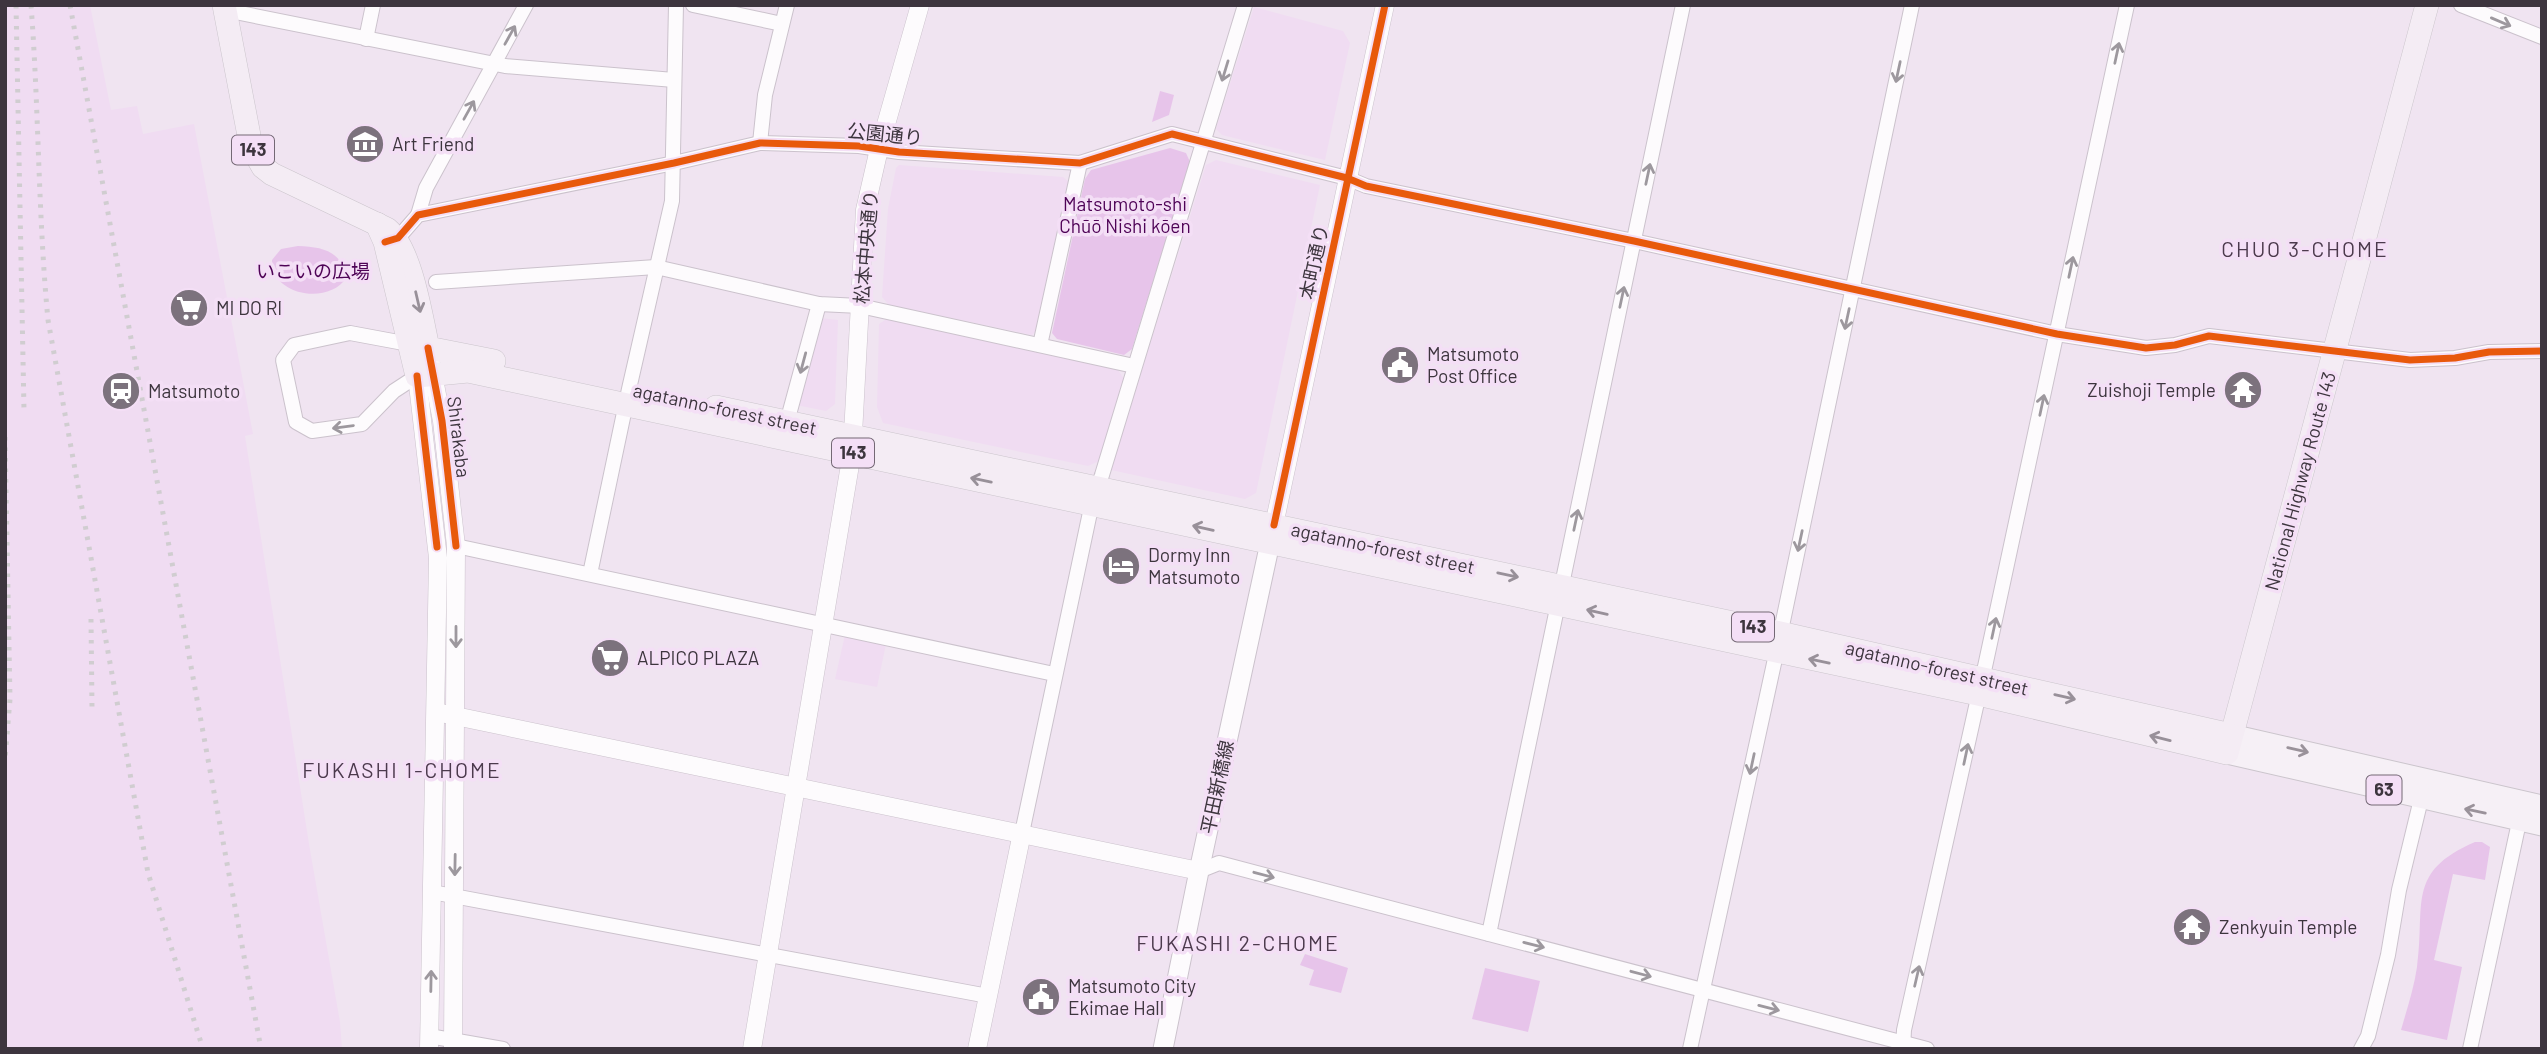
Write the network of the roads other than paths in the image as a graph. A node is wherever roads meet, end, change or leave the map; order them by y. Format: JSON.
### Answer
{"nodes":[{"id":1,"x":373,"y":5,"type":"edge"},
{"id":2,"x":526,"y":5,"type":"edge"},
{"id":3,"x":676,"y":5,"type":"edge"},
{"id":4,"x":693,"y":5,"type":"edge"},
{"id":5,"x":788,"y":5,"type":"edge"},
{"id":6,"x":920,"y":5,"type":"edge"},
{"id":7,"x":1245,"y":5,"type":"edge"},
{"id":8,"x":1683,"y":5,"type":"edge"},
{"id":9,"x":1912,"y":5,"type":"edge"},
{"id":10,"x":2127,"y":5,"type":"edge"},
{"id":11,"x":2427,"y":5,"type":"edge"},
{"id":12,"x":2461,"y":5,"type":"edge"},
{"id":13,"x":1381,"y":6,"type":"edge"},
{"id":14,"x":224,"y":8,"type":"edge"},
{"id":15,"x":782,"y":24,"type":"junction"},
{"id":16,"x":2542,"y":37,"type":"edge"},
{"id":17,"x":366,"y":39,"type":"junction"},
{"id":18,"x":494,"y":64,"type":"junction"},
{"id":19,"x":674,"y":80,"type":"junction"},
{"id":20,"x":1203,"y":142,"type":"junction"},
{"id":21,"x":760,"y":143,"type":"junction"},
{"id":22,"x":879,"y":149,"type":"junction"},
{"id":23,"x":674,"y":163,"type":"junction"},
{"id":24,"x":1080,"y":163,"type":"junction"},
{"id":25,"x":1347,"y":178,"type":"junction"},
{"id":26,"x":418,"y":215,"type":"junction"},
{"id":27,"x":387,"y":234,"type":"junction"},
{"id":28,"x":1634,"y":241,"type":"junction"},
{"id":29,"x":656,"y":268,"type":"junction"},
{"id":30,"x":436,"y":282,"type":"dead end"},
{"id":31,"x":1853,"y":290,"type":"junction"},
{"id":32,"x":819,"y":304,"type":"junction"},
{"id":33,"x":860,"y":306,"type":"junction"},
{"id":34,"x":2057,"y":334,"type":"junction"},
{"id":35,"x":1040,"y":345,"type":"junction"},
{"id":36,"x":419,"y":346,"type":"junction"},
{"id":37,"x":2336,"y":351,"type":"junction"},
{"id":38,"x":2542,"y":351,"type":"edge"},
{"id":39,"x":1134,"y":366,"type":"junction"},
{"id":40,"x":426,"y":375,"type":"junction"},
{"id":41,"x":627,"y":397,"type":"junction"},
{"id":42,"x":787,"y":422,"type":"junction"},
{"id":43,"x":853,"y":444,"type":"junction"},
{"id":44,"x":1095,"y":495,"type":"junction"},
{"id":45,"x":1272,"y":534,"type":"junction"},
{"id":46,"x":456,"y":546,"type":"junction"},
{"id":47,"x":590,"y":574,"type":"junction"},
{"id":48,"x":1561,"y":595,"type":"junction"},
{"id":49,"x":825,"y":624,"type":"junction"},
{"id":50,"x":1778,"y":643,"type":"junction"},
{"id":51,"x":1054,"y":674,"type":"junction"},
{"id":52,"x":1980,"y":686,"type":"junction"},
{"id":53,"x":436,"y":712,"type":"junction"},
{"id":54,"x":456,"y":715,"type":"junction"},
{"id":55,"x":2229,"y":744,"type":"junction"},
{"id":56,"x":796,"y":787,"type":"junction"},
{"id":57,"x":2423,"y":789,"type":"junction"},
{"id":58,"x":2529,"y":809,"type":"edge"},
{"id":59,"x":2542,"y":825,"type":"edge"},
{"id":60,"x":1022,"y":832,"type":"junction"},
{"id":61,"x":1199,"y":871,"type":"junction"},
{"id":62,"x":432,"y":892,"type":"junction"},
{"id":63,"x":454,"y":896,"type":"junction"},
{"id":64,"x":1489,"y":934,"type":"junction"},
{"id":65,"x":768,"y":956,"type":"junction"},
{"id":66,"x":1703,"y":991,"type":"junction"},
{"id":67,"x":988,"y":996,"type":"junction"},
{"id":68,"x":429,"y":1042,"type":"edge"},
{"id":69,"x":453,"y":1044,"type":"edge"},
{"id":70,"x":1904,"y":1046,"type":"edge"},
{"id":71,"x":503,"y":1049,"type":"edge"},
{"id":72,"x":752,"y":1049,"type":"edge"},
{"id":73,"x":977,"y":1049,"type":"edge"},
{"id":74,"x":1163,"y":1049,"type":"edge"},
{"id":75,"x":1690,"y":1049,"type":"edge"},
{"id":76,"x":1927,"y":1049,"type":"edge"},
{"id":77,"x":2361,"y":1049,"type":"edge"},
{"id":78,"x":2470,"y":1049,"type":"edge"}],
"edges":[{"from":1,"to":17,"type":"street"},
{"from":18,"to":2,"type":"street","one_way":true},
{"from":3,"to":19,"type":"street"},
{"from":4,"to":15,"type":"street"},
{"from":5,"to":15,"type":"street"},
{"from":6,"to":22,"type":"street","name":"松本中央通り"},
{"from":7,"to":20,"type":"street","one_way":true},
{"from":28,"to":8,"type":"street","one_way":true},
{"from":9,"to":31,"type":"street","one_way":true},
{"from":34,"to":10,"type":"street","one_way":true},
{"from":11,"to":37,"type":"highway","name":"National Highway Route 143"},
{"from":12,"to":16,"type":"street","one_way":true},
{"from":13,"to":25,"type":"street","name":"本町通り"},
{"from":14,"to":17,"type":"street"},
{"from":14,"to":27,"type":"highway","number":"143"},
{"from":15,"to":21,"type":"street"},
{"from":17,"to":18,"type":"street"},
{"from":18,"to":19,"type":"street"},
{"from":26,"to":18,"type":"street","one_way":true},
{"from":19,"to":23,"type":"street"},
{"from":20,"to":24,"type":"street","name":"公園通り"},
{"from":20,"to":25,"type":"street","name":"公園通り"},
{"from":20,"to":39,"type":"street"},
{"from":21,"to":22,"type":"street","name":"公園通り"},
{"from":21,"to":23,"type":"street","name":"公園通り"},
{"from":22,"to":24,"type":"street","name":"公園通り"},
{"from":22,"to":33,"type":"street","name":"松本中央通り"},
{"from":23,"to":26,"type":"street","name":"公園通り"},
{"from":23,"to":29,"type":"street"},
{"from":24,"to":35,"type":"street"},
{"from":25,"to":28,"type":"street","name":"公園通り"},
{"from":25,"to":45,"type":"street","name":"本町通り"},
{"from":26,"to":27,"type":"street"},
{"from":27,"to":36,"type":"highway"},
{"from":28,"to":31,"type":"street","name":"公園通り"},
{"from":48,"to":28,"type":"street","one_way":true},
{"from":29,"to":30,"type":"street"},
{"from":29,"to":32,"type":"street"},
{"from":29,"to":41,"type":"street"},
{"from":31,"to":34,"type":"street","name":"公園通り"},
{"from":31,"to":50,"type":"street","one_way":true},
{"from":32,"to":33,"type":"street"},
{"from":32,"to":42,"type":"street","one_way":true},
{"from":33,"to":35,"type":"street"},
{"from":33,"to":43,"type":"street","name":"松本中央通り"},
{"from":34,"to":37,"type":"street","name":"公園通り"},
{"from":52,"to":34,"type":"street","one_way":true},
{"from":35,"to":39,"type":"street"},
{"from":36,"to":40,"type":"highway"},
{"from":40,"to":36,"type":"street","one_way":true},
{"from":36,"to":41,"type":"highway","name":"agatanno-forest street","number":"143"},
{"from":37,"to":38,"type":"street","name":"公園通り"},
{"from":37,"to":55,"type":"highway","name":"National Highway Route 143"},
{"from":39,"to":44,"type":"street"},
{"from":40,"to":41,"type":"highway","name":"agatanno-forest street","number":"143"},
{"from":40,"to":46,"type":"street","name":"Shirakaba"},
{"from":40,"to":53,"type":"street","name":"Shirakaba"},
{"from":41,"to":42,"type":"highway","name":"agatanno-forest street","number":"143"},
{"from":41,"to":43,"type":"highway","name":"agatanno-forest street","number":"143"},
{"from":41,"to":47,"type":"street"},
{"from":42,"to":43,"type":"highway","name":"agatanno-forest street","number":"143"},
{"from":43,"to":44,"type":"highway","name":"agatanno-forest street","number":"143"},
{"from":43,"to":49,"type":"street","name":"松本中央通り"},
{"from":44,"to":45,"type":"highway","name":"agatanno-forest street","number":"143"},
{"from":44,"to":51,"type":"street"},
{"from":45,"to":48,"type":"highway","name":"agatanno-forest street","number":"143"},
{"from":45,"to":61,"type":"main road","name":"平田新橋線"},
{"from":46,"to":47,"type":"street"},
{"from":46,"to":54,"type":"street","name":"Shirakaba","one_way":true},
{"from":47,"to":49,"type":"street"},
{"from":48,"to":50,"type":"highway","name":"agatanno-forest street","number":"143"},
{"from":48,"to":64,"type":"street"},
{"from":49,"to":51,"type":"street"},
{"from":49,"to":56,"type":"street","name":"松本中央通り"},
{"from":50,"to":52,"type":"highway","name":"agatanno-forest street","number":"143"},
{"from":50,"to":66,"type":"street","one_way":true},
{"from":51,"to":60,"type":"street"},
{"from":52,"to":55,"type":"highway","name":"agatanno-forest street","number":"143"},
{"from":70,"to":52,"type":"street","one_way":true},
{"from":53,"to":54,"type":"street"},
{"from":53,"to":62,"type":"street","name":"Shirakaba"},
{"from":54,"to":56,"type":"street"},
{"from":54,"to":63,"type":"street","name":"Shirakaba","one_way":true},
{"from":55,"to":57,"type":"main road","number":"63"},
{"from":56,"to":60,"type":"street"},
{"from":56,"to":65,"type":"street","name":"松本中央通り"},
{"from":57,"to":58,"type":"main road","number":"63"},
{"from":57,"to":77,"type":"street"},
{"from":58,"to":59,"type":"main road","number":"63"},
{"from":58,"to":78,"type":"street"},
{"from":60,"to":61,"type":"street"},
{"from":60,"to":67,"type":"street"},
{"from":61,"to":64,"type":"street","one_way":true},
{"from":61,"to":74,"type":"main road","name":"平田新橋線"},
{"from":62,"to":63,"type":"street"},
{"from":68,"to":62,"type":"street","name":"Shirakaba","one_way":true},
{"from":63,"to":65,"type":"street"},
{"from":63,"to":69,"type":"street","name":"Shirakaba"},
{"from":64,"to":66,"type":"street","one_way":true},
{"from":65,"to":67,"type":"street"},
{"from":65,"to":72,"type":"street","name":"松本中央通り"},
{"from":66,"to":70,"type":"street","one_way":true},
{"from":66,"to":75,"type":"street"},
{"from":67,"to":73,"type":"street"},
{"from":68,"to":69,"type":"street"},
{"from":69,"to":71,"type":"street"},
{"from":70,"to":76,"type":"street"}]}
